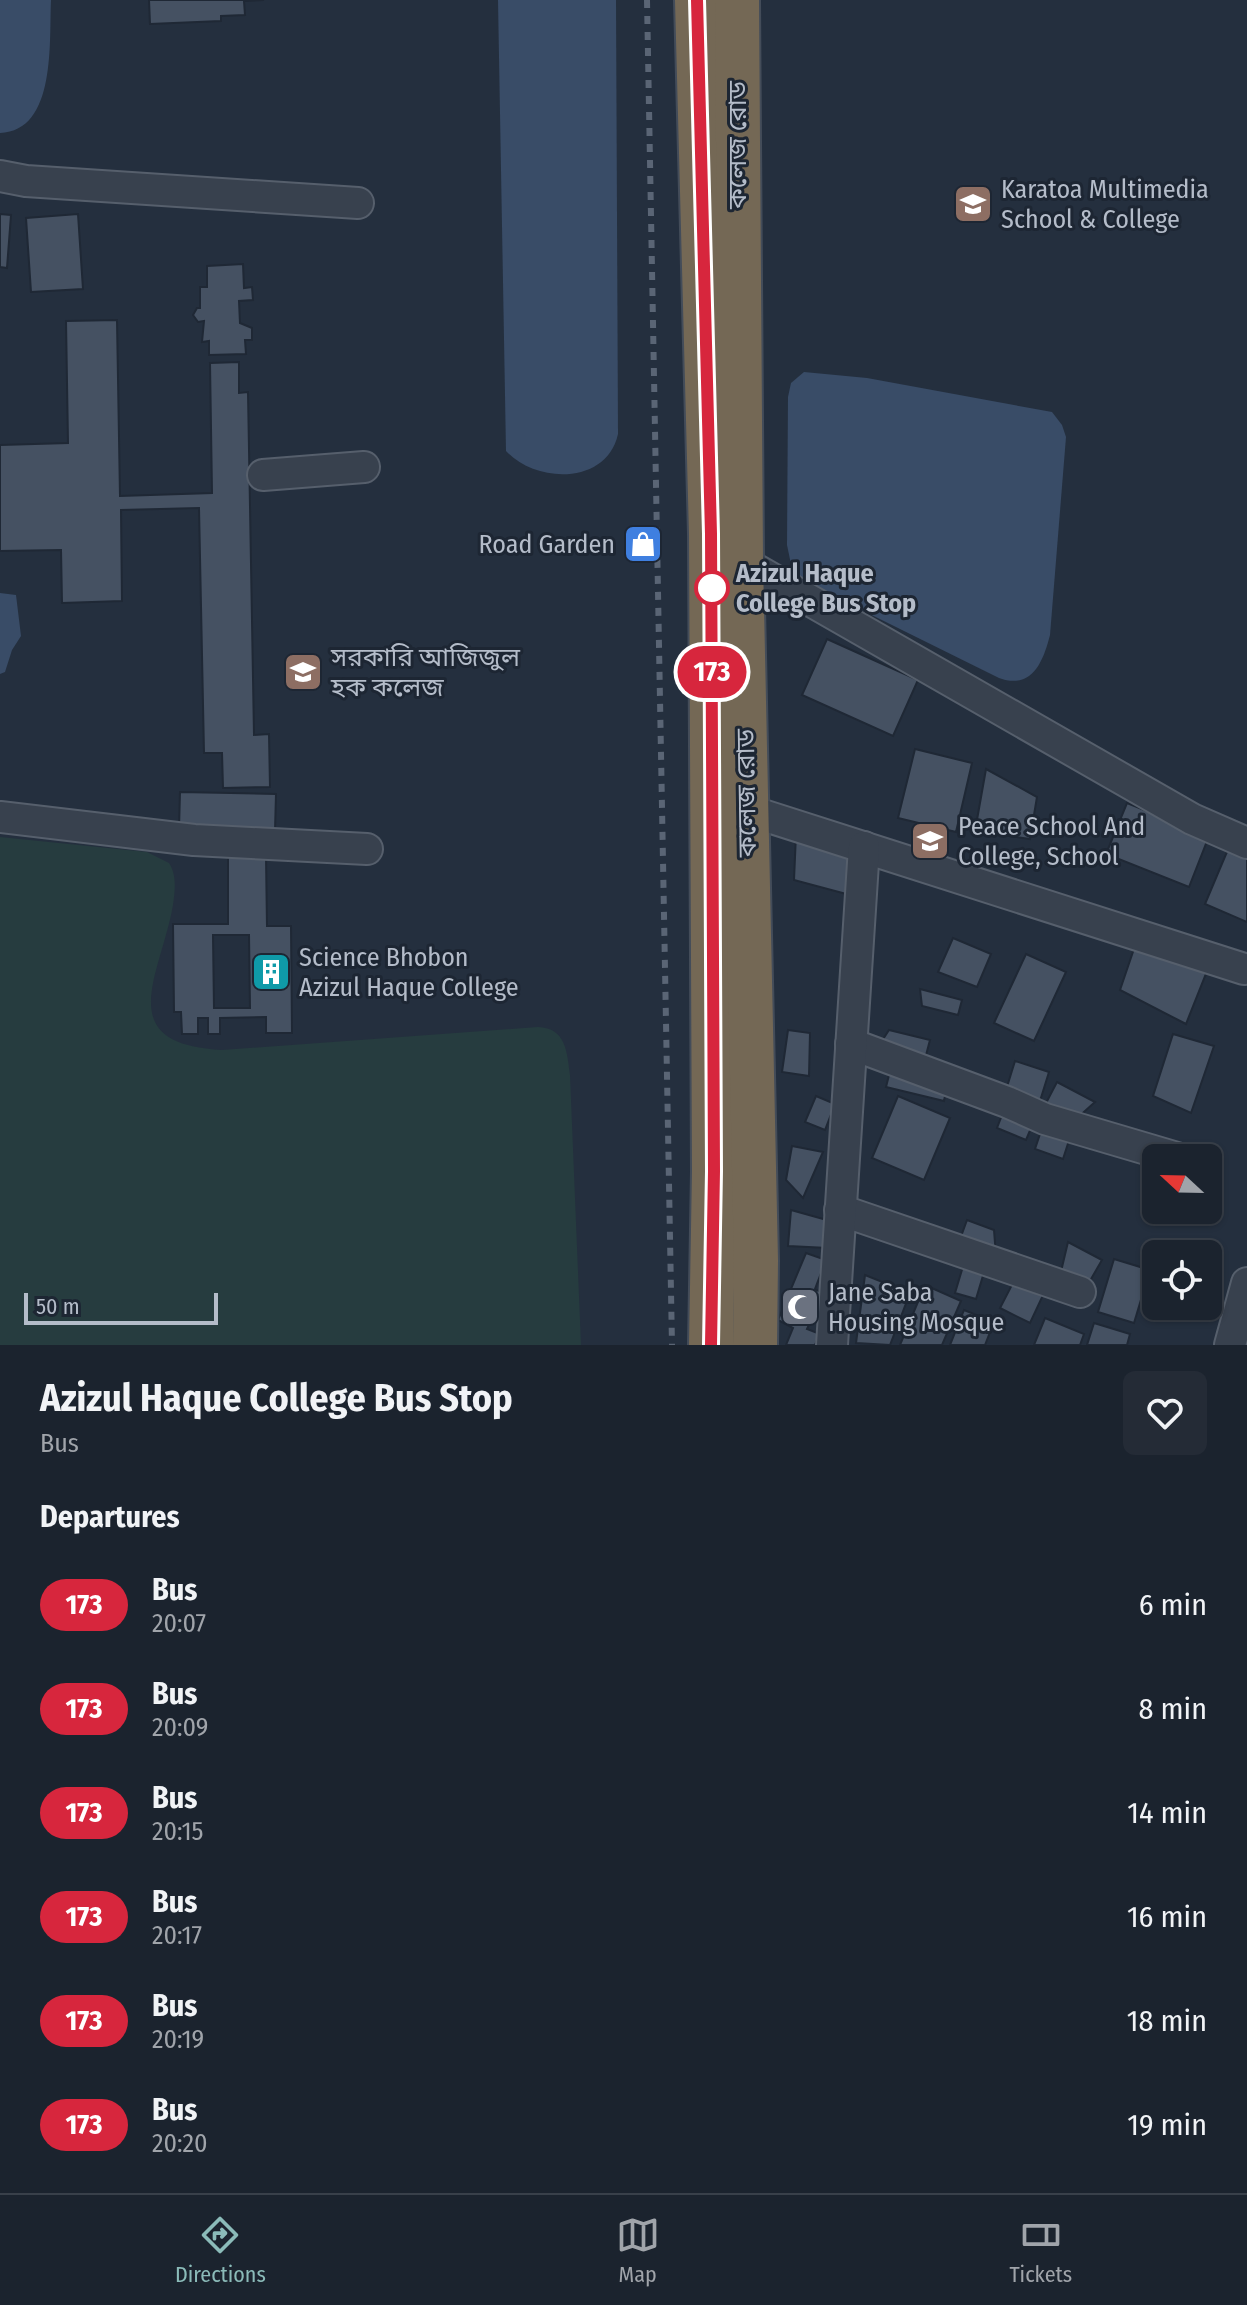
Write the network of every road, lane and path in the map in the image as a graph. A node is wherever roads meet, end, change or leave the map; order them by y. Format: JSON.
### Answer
{"nodes":[{"id":1,"x":697,"y":0,"type":"edge"},
{"id":2,"x":737,"y":0,"type":"edge"},
{"id":3,"x":0,"y":176,"type":"edge"},
{"id":4,"x":358,"y":203,"type":"dead end"},
{"id":5,"x":364,"y":467,"type":"dead end"},
{"id":6,"x":263,"y":475,"type":"dead end"},
{"id":7,"x":726,"y":547,"type":"junction"},
{"id":8,"x":747,"y":810,"type":"junction"},
{"id":9,"x":0,"y":817,"type":"edge"},
{"id":10,"x":1247,"y":843,"type":"edge"},
{"id":11,"x":864,"y":847,"type":"junction"},
{"id":12,"x":367,"y":849,"type":"dead end"},
{"id":13,"x":1244,"y":969,"type":"dead end"},
{"id":14,"x":851,"y":1044,"type":"junction"},
{"id":15,"x":1142,"y":1148,"type":"edge"},
{"id":16,"x":840,"y":1210,"type":"junction"},
{"id":17,"x":1247,"y":1283,"type":"edge"},
{"id":18,"x":1080,"y":1292,"type":"dead end"},
{"id":19,"x":711,"y":1345,"type":"edge"},
{"id":20,"x":755,"y":1345,"type":"edge"},
{"id":21,"x":832,"y":1345,"type":"edge"},
{"id":22,"x":1230,"y":1345,"type":"edge"}],
"edges":[{"from":1,"to":7,"type":"highway","name":"কলেজ রোড"},
{"from":2,"to":7,"type":"highway","name":"কলেজ রোড"},
{"from":3,"to":4,"type":"street"},
{"from":5,"to":6,"type":"street"},
{"from":7,"to":8,"type":"highway","name":"কলেজ রোড"},
{"from":7,"to":10,"type":"street"},
{"from":7,"to":19,"type":"highway","name":"কলেজ রোড"},
{"from":8,"to":11,"type":"street"},
{"from":8,"to":20,"type":"highway","name":"কলেজ রোড"},
{"from":9,"to":12,"type":"street"},
{"from":11,"to":13,"type":"street"},
{"from":11,"to":14,"type":"street"},
{"from":14,"to":15,"type":"street"},
{"from":14,"to":16,"type":"street"},
{"from":16,"to":18,"type":"street"},
{"from":16,"to":21,"type":"street"},
{"from":17,"to":22,"type":"street"}]}
